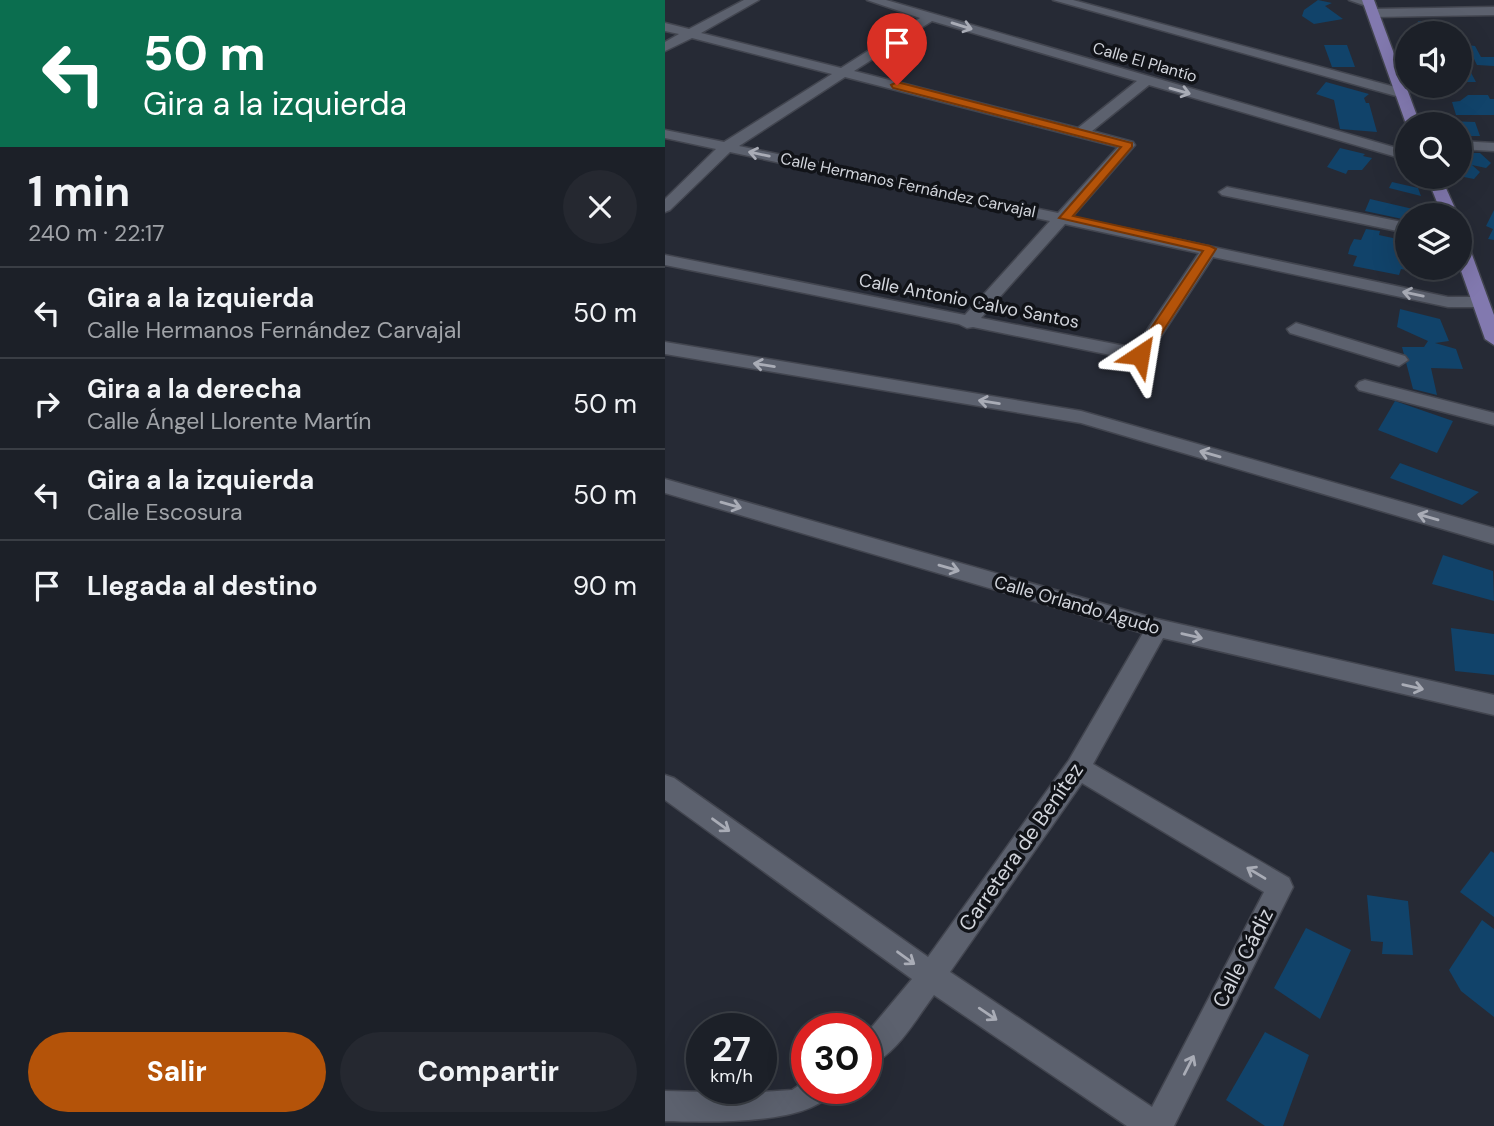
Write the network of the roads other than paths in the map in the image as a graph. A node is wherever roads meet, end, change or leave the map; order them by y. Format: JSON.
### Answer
{"nodes":[{"id":1,"x":753,"y":0,"type":"edge"},
{"id":2,"x":873,"y":0,"type":"edge"},
{"id":3,"x":1059,"y":0,"type":"edge"},
{"id":4,"x":1367,"y":4,"type":"edge"},
{"id":5,"x":1494,"y":11,"type":"edge"},
{"id":6,"x":930,"y":17,"type":"junction"},
{"id":7,"x":665,"y":27,"type":"edge"},
{"id":8,"x":689,"y":33,"type":"junction"},
{"id":9,"x":665,"y":47,"type":"edge"},
{"id":10,"x":844,"y":72,"type":"junction"},
{"id":11,"x":1395,"y":77,"type":"edge"},
{"id":12,"x":1145,"y":81,"type":"junction"},
{"id":13,"x":1395,"y":91,"type":"edge"},
{"id":14,"x":1081,"y":133,"type":"junction"},
{"id":15,"x":665,"y":134,"type":"edge"},
{"id":16,"x":1472,"y":146,"type":"edge"},
{"id":17,"x":727,"y":147,"type":"junction"},
{"id":18,"x":1494,"y":147,"type":"edge"},
{"id":19,"x":1395,"y":153,"type":"edge"},
{"id":20,"x":1227,"y":192,"type":"dead end"},
{"id":21,"x":665,"y":207,"type":"edge"},
{"id":22,"x":1065,"y":218,"type":"junction"},
{"id":23,"x":1395,"y":226,"type":"edge"},
{"id":24,"x":1210,"y":249,"type":"junction"},
{"id":25,"x":665,"y":260,"type":"edge"},
{"id":26,"x":1472,"y":279,"type":"edge"},
{"id":27,"x":1480,"y":302,"type":"junction"},
{"id":28,"x":967,"y":323,"type":"junction"},
{"id":29,"x":1296,"y":329,"type":"dead end"},
{"id":30,"x":1494,"y":339,"type":"edge"},
{"id":31,"x":665,"y":348,"type":"edge"},
{"id":32,"x":1365,"y":386,"type":"dead end"},
{"id":33,"x":1407,"y":397,"type":"junction"},
{"id":34,"x":1494,"y":419,"type":"edge"},
{"id":35,"x":665,"y":486,"type":"edge"},
{"id":36,"x":1494,"y":536,"type":"edge"},
{"id":37,"x":1157,"y":628,"type":"junction"},
{"id":38,"x":1494,"y":705,"type":"edge"},
{"id":39,"x":1078,"y":768,"type":"junction"},
{"id":40,"x":665,"y":786,"type":"edge"},
{"id":41,"x":931,"y":976,"type":"junction"},
{"id":42,"x":882,"y":1040,"type":"edge"},
{"id":43,"x":797,"y":1104,"type":"edge"},
{"id":44,"x":665,"y":1106,"type":"edge"},
{"id":45,"x":748,"y":1117,"type":"edge"},
{"id":46,"x":1156,"y":1126,"type":"edge"}],
"edges":[{"from":1,"to":8,"type":"street"},
{"from":2,"to":6,"type":"street","name":"Calle El Plantío"},
{"from":3,"to":13,"type":"street"},
{"from":4,"to":5,"type":"street"},
{"from":4,"to":11,"type":"main road"},
{"from":6,"to":10,"type":"street"},
{"from":6,"to":12,"type":"street","name":"Calle El Plantío","one_way":true},
{"from":7,"to":8,"type":"street"},
{"from":8,"to":9,"type":"street"},
{"from":8,"to":10,"type":"street"},
{"from":10,"to":14,"type":"street"},
{"from":10,"to":17,"type":"street"},
{"from":12,"to":14,"type":"street"},
{"from":12,"to":19,"type":"street","name":"Calle El Plantío","one_way":true},
{"from":14,"to":22,"type":"street"},
{"from":15,"to":17,"type":"street","name":"Calle Hermanos Fernández Carvajal"},
{"from":16,"to":18,"type":"street"},
{"from":17,"to":21,"type":"street"},
{"from":22,"to":17,"type":"street","name":"Calle Hermanos Fernández Carvajal","one_way":true},
{"from":20,"to":23,"type":"street"},
{"from":22,"to":24,"type":"street","name":"Calle Hermanos Fernández Carvajal"},
{"from":22,"to":28,"type":"street"},
{"from":27,"to":24,"type":"street","name":"Calle Hermanos Fernández Carvajal","one_way":true},
{"from":24,"to":28,"type":"street","name":"Calle Antonio Calvo Santos"},
{"from":25,"to":28,"type":"street","name":"Calle Antonio Calvo Santos"},
{"from":26,"to":27,"type":"main road"},
{"from":27,"to":30,"type":"main road"},
{"from":29,"to":33,"type":"street"},
{"from":36,"to":31,"type":"street","one_way":true},
{"from":32,"to":33,"type":"street"},
{"from":33,"to":34,"type":"street"},
{"from":35,"to":37,"type":"street","name":"Calle Orlando Agudo","one_way":true},
{"from":37,"to":38,"type":"street","name":"Calle Orlando Agudo","one_way":true},
{"from":37,"to":39,"type":"street","name":"Carretera de Benítez"},
{"from":39,"to":41,"type":"street","name":"Carretera de Benítez"},
{"from":46,"to":39,"type":"street","name":"Calle Cádiz","one_way":true},
{"from":40,"to":41,"type":"street","name":"Calle Cádiz","one_way":true},
{"from":41,"to":42,"type":"street","name":"Carretera de Benítez"},
{"from":41,"to":46,"type":"street","name":"Calle Cádiz","one_way":true},
{"from":43,"to":45,"type":"street"},
{"from":44,"to":45,"type":"street"}]}
